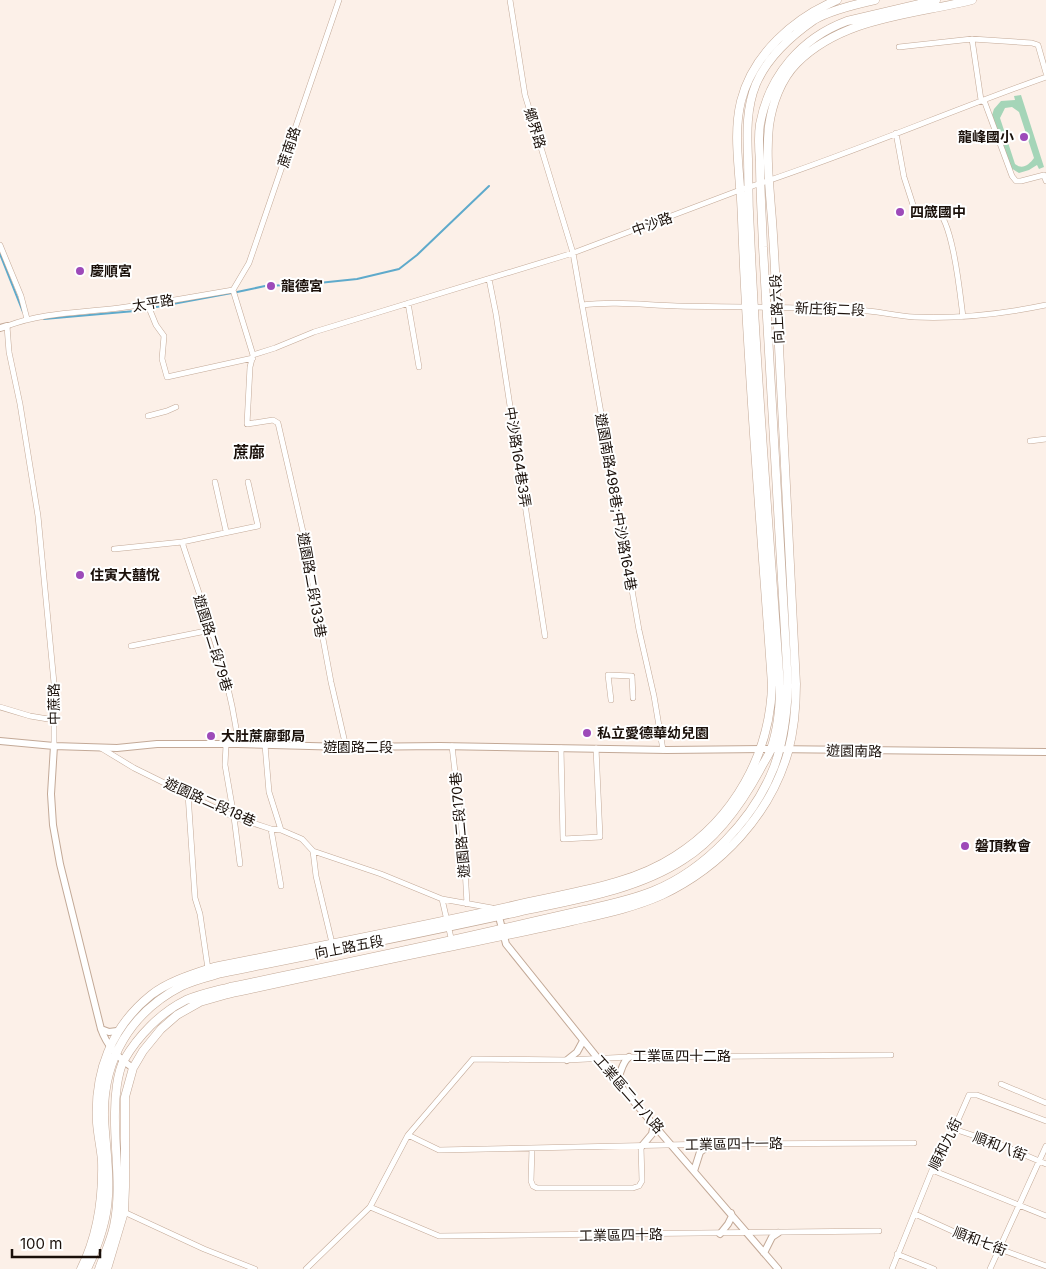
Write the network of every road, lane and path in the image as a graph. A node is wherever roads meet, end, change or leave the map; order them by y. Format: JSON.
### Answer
{"nodes":[{"id":1,"x":339,"y":0,"type":"edge"},
{"id":2,"x":510,"y":0,"type":"edge"},
{"id":3,"x":836,"y":0,"type":"edge"},
{"id":4,"x":875,"y":0,"type":"edge"},
{"id":5,"x":936,"y":0,"type":"edge"},
{"id":6,"x":972,"y":0,"type":"edge"},
{"id":7,"x":972,"y":39,"type":"junction"},
{"id":8,"x":899,"y":47,"type":"dead end"},
{"id":9,"x":1046,"y":73,"type":"edge"},
{"id":10,"x":1046,"y":77,"type":"edge"},
{"id":11,"x":981,"y":100,"type":"junction"},
{"id":12,"x":896,"y":133,"type":"junction"},
{"id":13,"x":1046,"y":181,"type":"edge"},
{"id":14,"x":768,"y":182,"type":"junction"},
{"id":15,"x":760,"y":184,"type":"junction"},
{"id":16,"x":744,"y":189,"type":"junction"},
{"id":17,"x":0,"y":245,"type":"edge"},
{"id":18,"x":573,"y":253,"type":"junction"},
{"id":19,"x":489,"y":279,"type":"junction"},
{"id":20,"x":232,"y":290,"type":"junction"},
{"id":21,"x":147,"y":303,"type":"junction"},
{"id":22,"x":408,"y":303,"type":"junction"},
{"id":23,"x":1046,"y":305,"type":"edge"},
{"id":24,"x":582,"y":306,"type":"junction"},
{"id":25,"x":749,"y":306,"type":"junction"},
{"id":26,"x":777,"y":306,"type":"junction"},
{"id":27,"x":767,"y":307,"type":"junction"},
{"id":28,"x":963,"y":317,"type":"junction"},
{"id":29,"x":27,"y":319,"type":"junction"},
{"id":30,"x":3,"y":327,"type":"edge"},
{"id":31,"x":253,"y":356,"type":"junction"},
{"id":32,"x":419,"y":367,"type":"dead end"},
{"id":33,"x":176,"y":407,"type":"dead end"},
{"id":34,"x":148,"y":416,"type":"dead end"},
{"id":35,"x":1046,"y":440,"type":"edge"},
{"id":36,"x":1030,"y":441,"type":"dead end"},
{"id":37,"x":215,"y":482,"type":"dead end"},
{"id":38,"x":248,"y":482,"type":"dead end"},
{"id":39,"x":226,"y":532,"type":"junction"},
{"id":40,"x":182,"y":542,"type":"junction"},
{"id":41,"x":114,"y":549,"type":"dead end"},
{"id":42,"x":211,"y":630,"type":"junction"},
{"id":43,"x":546,"y":636,"type":"dead end"},
{"id":44,"x":131,"y":646,"type":"dead end"},
{"id":45,"x":633,"y":698,"type":"dead end"},
{"id":46,"x":612,"y":700,"type":"dead end"},
{"id":47,"x":0,"y":707,"type":"edge"},
{"id":48,"x":54,"y":720,"type":"junction"},
{"id":49,"x":0,"y":741,"type":"edge"},
{"id":50,"x":238,"y":744,"type":"junction"},
{"id":51,"x":265,"y":744,"type":"junction"},
{"id":52,"x":226,"y":745,"type":"junction"},
{"id":53,"x":54,"y":746,"type":"junction"},
{"id":54,"x":452,"y":746,"type":"junction"},
{"id":55,"x":101,"y":747,"type":"junction"},
{"id":56,"x":346,"y":748,"type":"junction"},
{"id":57,"x":561,"y":748,"type":"junction"},
{"id":58,"x":596,"y":748,"type":"junction"},
{"id":59,"x":662,"y":750,"type":"junction"},
{"id":60,"x":761,"y":750,"type":"junction"},
{"id":61,"x":775,"y":750,"type":"junction"},
{"id":62,"x":789,"y":750,"type":"junction"},
{"id":63,"x":1046,"y":752,"type":"edge"},
{"id":64,"x":188,"y":794,"type":"junction"},
{"id":65,"x":234,"y":816,"type":"junction"},
{"id":66,"x":271,"y":829,"type":"junction"},
{"id":67,"x":281,"y":830,"type":"junction"},
{"id":68,"x":313,"y":850,"type":"junction"},
{"id":69,"x":240,"y":864,"type":"dead end"},
{"id":70,"x":281,"y":886,"type":"dead end"},
{"id":71,"x":442,"y":899,"type":"junction"},
{"id":72,"x":467,"y":904,"type":"junction"},
{"id":73,"x":498,"y":913,"type":"junction"},
{"id":74,"x":448,"y":923,"type":"junction"},
{"id":75,"x":502,"y":933,"type":"junction"},
{"id":76,"x":332,"y":943,"type":"junction"},
{"id":77,"x":452,"y":943,"type":"junction"},
{"id":78,"x":208,"y":969,"type":"junction"},
{"id":79,"x":101,"y":1029,"type":"junction"},
{"id":80,"x":118,"y":1031,"type":"junction"},
{"id":81,"x":583,"y":1042,"type":"junction"},
{"id":82,"x":109,"y":1046,"type":"junction"},
{"id":83,"x":115,"y":1053,"type":"junction"},
{"id":84,"x":892,"y":1055,"type":"dead end"},
{"id":85,"x":630,"y":1056,"type":"junction"},
{"id":86,"x":598,"y":1058,"type":"junction"},
{"id":87,"x":567,"y":1060,"type":"junction"},
{"id":88,"x":124,"y":1062,"type":"junction"},
{"id":89,"x":133,"y":1068,"type":"junction"},
{"id":90,"x":616,"y":1081,"type":"junction"},
{"id":91,"x":1000,"y":1084,"type":"dead end"},
{"id":92,"x":1046,"y":1102,"type":"edge"},
{"id":93,"x":1046,"y":1121,"type":"edge"},
{"id":94,"x":654,"y":1123,"type":"junction"},
{"id":95,"x":954,"y":1129,"type":"junction"},
{"id":96,"x":408,"y":1135,"type":"junction"},
{"id":97,"x":914,"y":1143,"type":"dead end"},
{"id":98,"x":711,"y":1144,"type":"junction"},
{"id":99,"x":673,"y":1146,"type":"junction"},
{"id":100,"x":1046,"y":1146,"type":"edge"},
{"id":101,"x":641,"y":1147,"type":"junction"},
{"id":102,"x":532,"y":1148,"type":"junction"},
{"id":103,"x":1039,"y":1161,"type":"junction"},
{"id":104,"x":1046,"y":1164,"type":"edge"},
{"id":105,"x":932,"y":1170,"type":"junction"},
{"id":106,"x":694,"y":1171,"type":"junction"},
{"id":107,"x":1020,"y":1206,"type":"junction"},
{"id":108,"x":370,"y":1207,"type":"junction"},
{"id":109,"x":124,"y":1212,"type":"junction"},
{"id":110,"x":730,"y":1213,"type":"junction"},
{"id":111,"x":916,"y":1214,"type":"junction"},
{"id":112,"x":1046,"y":1216,"type":"edge"},
{"id":113,"x":879,"y":1231,"type":"dead end"},
{"id":114,"x":747,"y":1232,"type":"junction"},
{"id":115,"x":778,"y":1233,"type":"junction"},
{"id":116,"x":720,"y":1234,"type":"junction"},
{"id":117,"x":1000,"y":1249,"type":"junction"},
{"id":118,"x":764,"y":1253,"type":"junction"},
{"id":119,"x":897,"y":1254,"type":"junction"},
{"id":120,"x":1046,"y":1266,"type":"edge"},
{"id":121,"x":81,"y":1269,"type":"edge"},
{"id":122,"x":87,"y":1269,"type":"edge"},
{"id":123,"x":99,"y":1269,"type":"edge"},
{"id":124,"x":106,"y":1269,"type":"edge"},
{"id":125,"x":255,"y":1269,"type":"edge"},
{"id":126,"x":306,"y":1269,"type":"edge"},
{"id":127,"x":778,"y":1269,"type":"edge"},
{"id":128,"x":892,"y":1269,"type":"edge"},
{"id":129,"x":934,"y":1269,"type":"edge"},
{"id":130,"x":990,"y":1269,"type":"edge"}],
"edges":[{"from":1,"to":20,"type":"street","name":"蔗南路"},
{"from":2,"to":18,"type":"street","name":"鄉界路"},
{"from":3,"to":16,"type":"main road","name":"向上路六段"},
{"from":4,"to":16,"type":"main road","name":"向上路六段"},
{"from":5,"to":15,"type":"main road","name":"向上路六段"},
{"from":6,"to":14,"type":"main road","name":"向上路六段"},
{"from":7,"to":8,"type":"street"},
{"from":7,"to":9,"type":"street"},
{"from":7,"to":11,"type":"street"},
{"from":10,"to":11,"type":"street","name":"中沙路"},
{"from":11,"to":12,"type":"street","name":"中沙路"},
{"from":11,"to":13,"type":"street"},
{"from":12,"to":14,"type":"street","name":"中沙路"},
{"from":12,"to":28,"type":"street"},
{"from":14,"to":15,"type":"street","name":"中沙路"},
{"from":14,"to":26,"type":"main road","name":"向上路六段"},
{"from":15,"to":16,"type":"street","name":"中沙路"},
{"from":15,"to":27,"type":"main road","name":"向上路六段"},
{"from":16,"to":18,"type":"street","name":"中沙路"},
{"from":16,"to":25,"type":"main road","name":"向上路六段"},
{"from":17,"to":29,"type":"street"},
{"from":18,"to":19,"type":"street","name":"中沙路"},
{"from":18,"to":24,"type":"street","name":"遊園南路498巷;中沙路164巷"},
{"from":19,"to":22,"type":"street","name":"中沙路"},
{"from":19,"to":43,"type":"street","name":"中沙路164巷3弄"},
{"from":20,"to":21,"type":"street","name":"太平路"},
{"from":20,"to":31,"type":"street"},
{"from":21,"to":29,"type":"street","name":"太平路"},
{"from":21,"to":31,"type":"street","name":"中沙路"},
{"from":22,"to":31,"type":"street","name":"中沙路"},
{"from":22,"to":32,"type":"street"},
{"from":23,"to":28,"type":"street","name":"新庄街二段"},
{"from":24,"to":25,"type":"street","name":"新庄街二段"},
{"from":24,"to":59,"type":"street","name":"遊園南路498巷;中沙路164巷"},
{"from":25,"to":27,"type":"street","name":"新庄街二段"},
{"from":25,"to":60,"type":"main road","name":"向上路六段"},
{"from":25,"to":61,"type":"main road","name":"向上路六段"},
{"from":26,"to":27,"type":"street","name":"新庄街二段"},
{"from":26,"to":28,"type":"street","name":"新庄街二段"},
{"from":26,"to":62,"type":"main road","name":"向上路六段"},
{"from":27,"to":61,"type":"main road","name":"向上路六段"},
{"from":29,"to":30,"type":"street","name":"太平路"},
{"from":30,"to":48,"type":"street","name":"中蔗路"},
{"from":31,"to":56,"type":"street","name":"遊園路二段133巷"},
{"from":33,"to":34,"type":"street"},
{"from":35,"to":36,"type":"street"},
{"from":37,"to":39,"type":"street"},
{"from":38,"to":39,"type":"street"},
{"from":39,"to":40,"type":"street"},
{"from":40,"to":41,"type":"street"},
{"from":40,"to":42,"type":"street","name":"遊園路二段79巷"},
{"from":42,"to":44,"type":"street"},
{"from":42,"to":50,"type":"street","name":"遊園路二段79巷"},
{"from":45,"to":46,"type":"street"},
{"from":47,"to":48,"type":"street"},
{"from":48,"to":53,"type":"street","name":"中蔗路"},
{"from":49,"to":53,"type":"street","name":"遊園路二段"},
{"from":50,"to":51,"type":"street","name":"遊園路二段"},
{"from":50,"to":52,"type":"street","name":"遊園路二段"},
{"from":51,"to":56,"type":"street","name":"遊園路二段"},
{"from":51,"to":67,"type":"street"},
{"from":52,"to":55,"type":"street","name":"遊園路二段"},
{"from":52,"to":65,"type":"street"},
{"from":53,"to":55,"type":"street","name":"遊園路二段"},
{"from":53,"to":79,"type":"street","name":"中蔗路"},
{"from":54,"to":56,"type":"street","name":"遊園路二段"},
{"from":54,"to":57,"type":"street","name":"遊園路二段"},
{"from":54,"to":72,"type":"street","name":"遊園路二段170巷"},
{"from":55,"to":64,"type":"street","name":"遊園路二段18巷"},
{"from":57,"to":58,"type":"street","name":"遊園路二段"},
{"from":57,"to":58,"type":"street"},
{"from":58,"to":59,"type":"street","name":"遊園路二段"},
{"from":59,"to":60,"type":"street","name":"遊園南路"},
{"from":60,"to":61,"type":"street","name":"遊園南路"},
{"from":60,"to":73,"type":"main road","name":"向上路五段"},
{"from":61,"to":62,"type":"street","name":"遊園南路"},
{"from":61,"to":73,"type":"main road","name":"向上路五段"},
{"from":61,"to":75,"type":"main road","name":"向上路五段"},
{"from":62,"to":63,"type":"street","name":"遊園南路"},
{"from":62,"to":75,"type":"main road","name":"向上路五段"},
{"from":64,"to":65,"type":"street","name":"遊園路二段18巷"},
{"from":64,"to":78,"type":"street"},
{"from":65,"to":66,"type":"street","name":"遊園路二段18巷"},
{"from":65,"to":69,"type":"street"},
{"from":66,"to":67,"type":"street","name":"遊園路二段18巷"},
{"from":66,"to":70,"type":"street"},
{"from":67,"to":68,"type":"street","name":"遊園路二段18巷"},
{"from":68,"to":71,"type":"street","name":"遊園路二段18巷"},
{"from":68,"to":76,"type":"street"},
{"from":71,"to":72,"type":"street","name":"遊園路二段18巷"},
{"from":71,"to":74,"type":"street"},
{"from":72,"to":73,"type":"street","name":"遊園路二段18巷"},
{"from":73,"to":74,"type":"main road","name":"向上路五段"},
{"from":73,"to":75,"type":"street","name":"工業區二十八路"},
{"from":74,"to":76,"type":"main road","name":"向上路五段"},
{"from":74,"to":77,"type":"street"},
{"from":74,"to":83,"type":"main road","name":"向上路五段"},
{"from":75,"to":77,"type":"main road","name":"向上路五段"},
{"from":75,"to":81,"type":"street","name":"工業區二十八路"},
{"from":76,"to":78,"type":"main road","name":"向上路五段"},
{"from":77,"to":88,"type":"main road","name":"向上路五段"},
{"from":77,"to":89,"type":"main road","name":"向上路五段"},
{"from":78,"to":80,"type":"main road","name":"向上路五段"},
{"from":79,"to":80,"type":"street"},
{"from":79,"to":82,"type":"street","name":"中蔗路"},
{"from":80,"to":82,"type":"main road","name":"向上路五段"},
{"from":81,"to":86,"type":"street","name":"工業區二十八路"},
{"from":81,"to":87,"type":"street"},
{"from":82,"to":83,"type":"street","name":"中蔗路"},
{"from":82,"to":121,"type":"main road","name":"向上路五段"},
{"from":83,"to":88,"type":"street","name":"中蔗路"},
{"from":83,"to":122,"type":"main road","name":"向上路五段"},
{"from":84,"to":85,"type":"street","name":"工業區四十二路"},
{"from":85,"to":86,"type":"street","name":"工業區四十二路"},
{"from":85,"to":90,"type":"street"},
{"from":86,"to":87,"type":"street","name":"工業區四十二路"},
{"from":86,"to":90,"type":"street","name":"工業區二十八路"},
{"from":87,"to":96,"type":"street","name":"工業區四十二路"},
{"from":88,"to":89,"type":"street","name":"中蔗路"},
{"from":88,"to":123,"type":"main road","name":"向上路五段"},
{"from":89,"to":109,"type":"main road","name":"向上路五段"},
{"from":90,"to":94,"type":"street","name":"工業區二十八路"},
{"from":91,"to":92,"type":"street"},
{"from":93,"to":95,"type":"street","name":"順和九街"},
{"from":94,"to":99,"type":"street","name":"工業區二十八路"},
{"from":94,"to":101,"type":"street"},
{"from":95,"to":103,"type":"street","name":"順和八街"},
{"from":95,"to":105,"type":"street","name":"順和九街"},
{"from":96,"to":102,"type":"street","name":"工業區四十一路"},
{"from":96,"to":108,"type":"street","name":"工業區四十二路"},
{"from":97,"to":98,"type":"street","name":"工業區四十一路"},
{"from":98,"to":99,"type":"street","name":"工業區四十一路"},
{"from":98,"to":106,"type":"street"},
{"from":99,"to":101,"type":"street","name":"工業區四十一路"},
{"from":99,"to":106,"type":"street","name":"工業區二十八路"},
{"from":100,"to":103,"type":"street"},
{"from":101,"to":102,"type":"street","name":"工業區四十一路"},
{"from":101,"to":102,"type":"street"},
{"from":103,"to":104,"type":"street","name":"順和八街"},
{"from":103,"to":107,"type":"street"},
{"from":105,"to":107,"type":"street"},
{"from":105,"to":111,"type":"street","name":"順和九街"},
{"from":106,"to":110,"type":"street","name":"工業區二十八路"},
{"from":107,"to":112,"type":"street"},
{"from":107,"to":117,"type":"street"},
{"from":108,"to":116,"type":"street","name":"工業區四十路"},
{"from":108,"to":126,"type":"street","name":"工業區四十二路"},
{"from":109,"to":124,"type":"main road","name":"向上路五段"},
{"from":109,"to":125,"type":"street"},
{"from":110,"to":114,"type":"street","name":"工業區二十八路"},
{"from":110,"to":116,"type":"street"},
{"from":111,"to":117,"type":"street","name":"順和七街"},
{"from":111,"to":119,"type":"street","name":"順和九街"},
{"from":113,"to":115,"type":"street","name":"工業區四十路"},
{"from":114,"to":115,"type":"street","name":"工業區四十路"},
{"from":114,"to":116,"type":"street","name":"工業區四十路"},
{"from":114,"to":118,"type":"street","name":"工業區二十八路"},
{"from":115,"to":118,"type":"street"},
{"from":117,"to":120,"type":"street","name":"順和七街"},
{"from":117,"to":130,"type":"street"},
{"from":118,"to":127,"type":"street","name":"工業區二十八路"},
{"from":119,"to":128,"type":"street","name":"順和九街"},
{"from":119,"to":129,"type":"street"}]}
